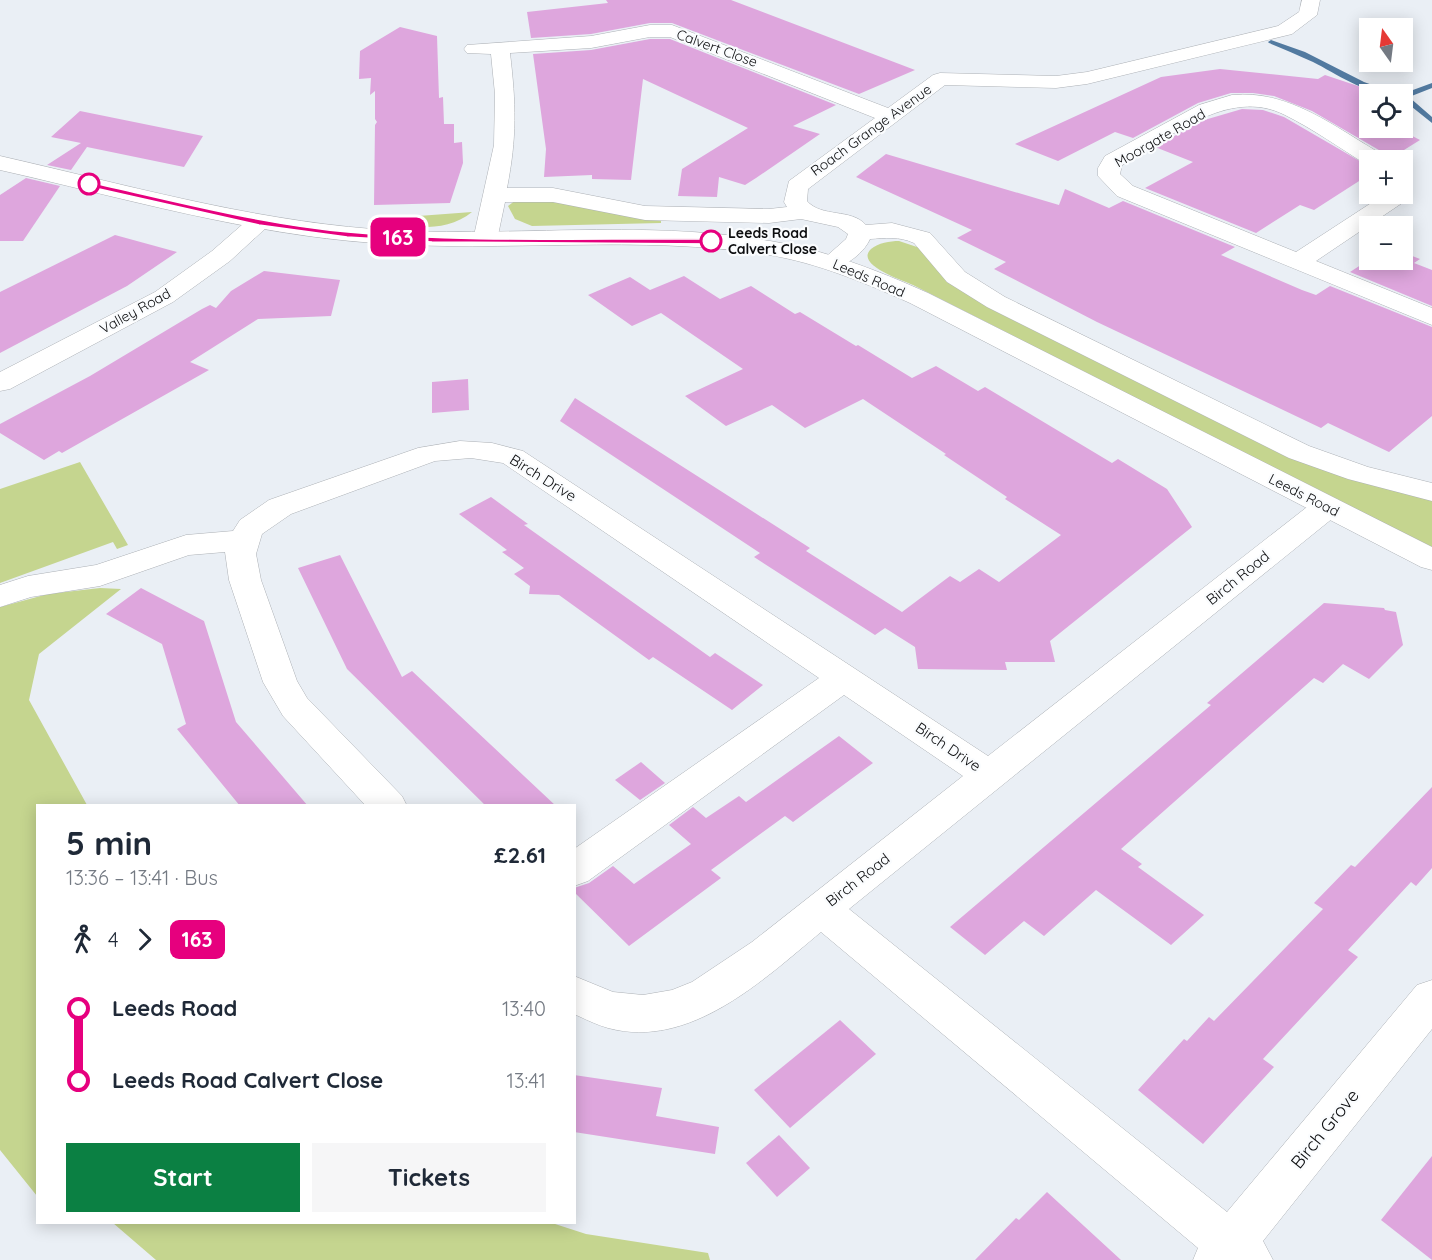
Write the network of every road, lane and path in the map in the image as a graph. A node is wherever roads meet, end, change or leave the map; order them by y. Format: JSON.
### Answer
{"nodes":[{"id":1,"x":1311,"y":0,"type":"edge"},
{"id":2,"x":500,"y":48,"type":"junction"},
{"id":3,"x":474,"y":49,"type":"dead end"},
{"id":4,"x":890,"y":116,"type":"junction"},
{"id":5,"x":1359,"y":150,"type":"edge"},
{"id":6,"x":0,"y":164,"type":"edge"},
{"id":7,"x":495,"y":195,"type":"junction"},
{"id":8,"x":1383,"y":204,"type":"edge"},
{"id":9,"x":803,"y":212,"type":"junction"},
{"id":10,"x":259,"y":222,"type":"junction"},
{"id":11,"x":860,"y":233,"type":"junction"},
{"id":12,"x":485,"y":240,"type":"junction"},
{"id":13,"x":1298,"y":261,"type":"junction"},
{"id":14,"x":832,"y":262,"type":"junction"},
{"id":15,"x":1432,"y":317,"type":"edge"},
{"id":16,"x":0,"y":382,"type":"edge"},
{"id":17,"x":1432,"y":492,"type":"edge"},
{"id":18,"x":1327,"y":507,"type":"junction"},
{"id":19,"x":243,"y":540,"type":"junction"},
{"id":20,"x":1432,"y":560,"type":"edge"},
{"id":21,"x":0,"y":596,"type":"edge"},
{"id":22,"x":845,"y":677,"type":"junction"},
{"id":23,"x":990,"y":776,"type":"junction"},
{"id":24,"x":387,"y":804,"type":"edge"},
{"id":25,"x":576,"y":869,"type":"edge"},
{"id":26,"x":821,"y":909,"type":"junction"},
{"id":27,"x":576,"y":995,"type":"edge"},
{"id":28,"x":1432,"y":998,"type":"edge"},
{"id":29,"x":1232,"y":1255,"type":"edge"}],
"edges":[{"from":1,"to":4,"type":"street","name":"Roach Grange Avenue"},
{"from":2,"to":3,"type":"street","name":"Calvert Close"},
{"from":2,"to":4,"type":"street","name":"Calvert Close"},
{"from":2,"to":7,"type":"street"},
{"from":4,"to":9,"type":"street","name":"Roach Grange Avenue"},
{"from":5,"to":13,"type":"street","name":"Moorgate Road"},
{"from":6,"to":10,"type":"street","name":"Leeds Road"},
{"from":7,"to":9,"type":"street"},
{"from":7,"to":12,"type":"street"},
{"from":8,"to":13,"type":"street"},
{"from":9,"to":11,"type":"street"},
{"from":10,"to":12,"type":"street","name":"Leeds Road"},
{"from":10,"to":16,"type":"street","name":"Valley Road"},
{"from":11,"to":14,"type":"street"},
{"from":11,"to":17,"type":"street"},
{"from":12,"to":14,"type":"street","name":"Leeds Road"},
{"from":13,"to":15,"type":"street","name":"Moorgate Road"},
{"from":14,"to":18,"type":"street","name":"Leeds Road"},
{"from":18,"to":20,"type":"street","name":"Leeds Road"},
{"from":18,"to":23,"type":"street","name":"Birch Road"},
{"from":19,"to":21,"type":"street"},
{"from":19,"to":22,"type":"street","name":"Birch Drive"},
{"from":19,"to":24,"type":"street"},
{"from":22,"to":23,"type":"street","name":"Birch Drive"},
{"from":22,"to":25,"type":"street"},
{"from":23,"to":26,"type":"street","name":"Birch Road"},
{"from":26,"to":27,"type":"street"},
{"from":26,"to":29,"type":"street","name":"Birch Road"},
{"from":28,"to":29,"type":"street","name":"Birch Grove"}]}
